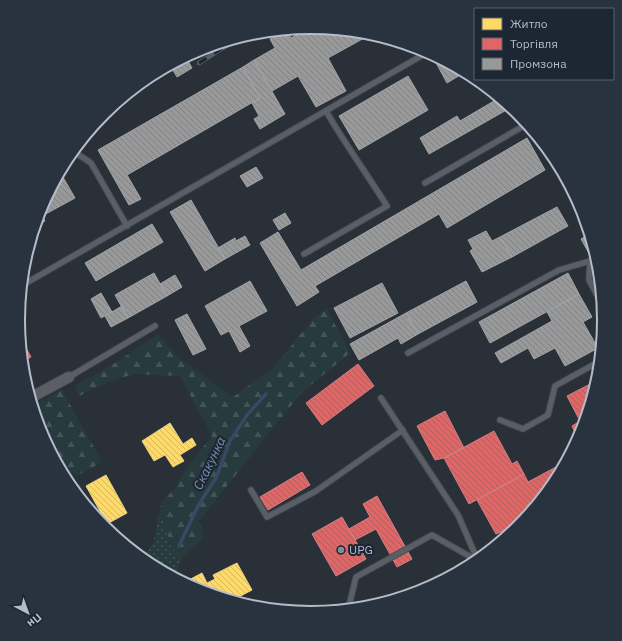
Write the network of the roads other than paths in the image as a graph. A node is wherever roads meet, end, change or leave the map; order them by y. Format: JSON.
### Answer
{"nodes":[{"id":1,"x":421,"y":56,"type":"edge"},
{"id":2,"x":326,"y":111,"type":"junction"},
{"id":3,"x":521,"y":127,"type":"edge"},
{"id":4,"x":78,"y":154,"type":"edge"},
{"id":5,"x":424,"y":183,"type":"dead end"},
{"id":6,"x":127,"y":226,"type":"junction"},
{"id":7,"x":304,"y":254,"type":"dead end"},
{"id":8,"x":590,"y":261,"type":"joint"},
{"id":9,"x":27,"y":283,"type":"edge"},
{"id":10,"x":595,"y":292,"type":"edge"},
{"id":11,"x":155,"y":326,"type":"dead end"},
{"id":12,"x":408,"y":353,"type":"dead end"},
{"id":13,"x":594,"y":364,"type":"edge"},
{"id":14,"x":69,"y":377,"type":"joint"},
{"id":15,"x":35,"y":395,"type":"edge"},
{"id":16,"x":381,"y":398,"type":"dead end"},
{"id":17,"x":500,"y":420,"type":"dead end"},
{"id":18,"x":403,"y":430,"type":"junction"},
{"id":19,"x":251,"y":490,"type":"dead end"},
{"id":20,"x":475,"y":555,"type":"edge"},
{"id":21,"x":471,"y":557,"type":"edge"},
{"id":22,"x":350,"y":604,"type":"edge"}],
"edges":[{"from":1,"to":2,"type":"lane"},
{"from":2,"to":6,"type":"lane"},
{"from":2,"to":7,"type":"lane"},
{"from":3,"to":5,"type":"lane"},
{"from":4,"to":6,"type":"lane"},
{"from":6,"to":9,"type":"lane"},
{"from":8,"to":10,"type":"lane"},
{"from":8,"to":12,"type":"lane"},
{"from":11,"to":14,"type":"lane"},
{"from":13,"to":17,"type":"lane"},
{"from":14,"to":15,"type":"street"},
{"from":16,"to":18,"type":"lane"},
{"from":18,"to":19,"type":"lane"},
{"from":18,"to":20,"type":"lane"},
{"from":21,"to":22,"type":"lane"}]}
